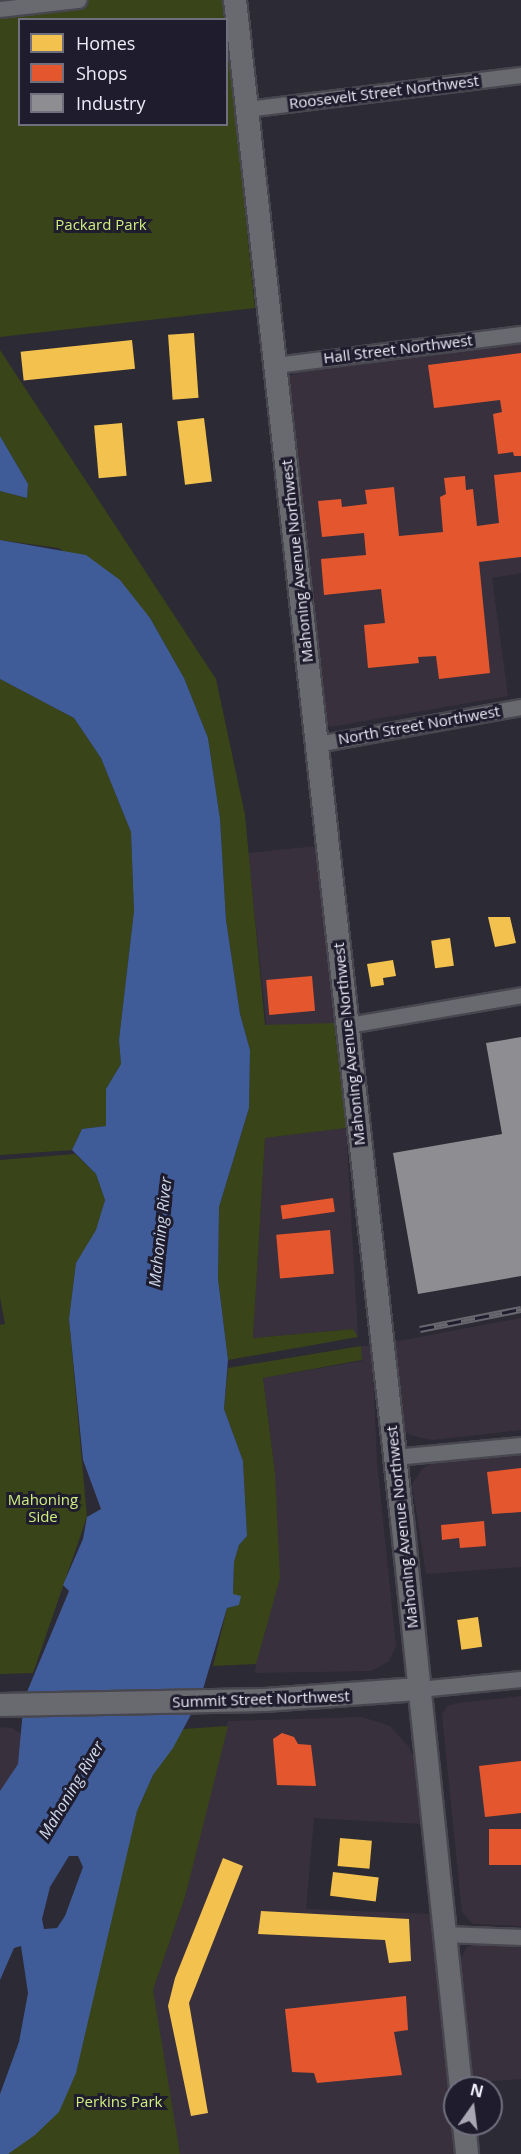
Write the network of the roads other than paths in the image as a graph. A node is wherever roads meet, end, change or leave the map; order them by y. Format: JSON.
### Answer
{"nodes":[{"id":1,"x":78,"y":0,"type":"edge"},
{"id":2,"x":235,"y":0,"type":"edge"},
{"id":3,"x":0,"y":9,"type":"edge"},
{"id":4,"x":521,"y":75,"type":"edge"},
{"id":5,"x":247,"y":109,"type":"junction"},
{"id":6,"x":521,"y":334,"type":"edge"},
{"id":7,"x":276,"y":365,"type":"junction"},
{"id":8,"x":521,"y":707,"type":"edge"},
{"id":9,"x":317,"y":744,"type":"junction"},
{"id":10,"x":521,"y":995,"type":"edge"},
{"id":11,"x":348,"y":1025,"type":"junction"},
{"id":12,"x":521,"y":1445,"type":"edge"},
{"id":13,"x":394,"y":1456,"type":"junction"},
{"id":14,"x":521,"y":1679,"type":"edge"},
{"id":15,"x":419,"y":1689,"type":"junction"},
{"id":16,"x":0,"y":1705,"type":"edge"},
{"id":17,"x":445,"y":1934,"type":"junction"},
{"id":18,"x":521,"y":1937,"type":"edge"},
{"id":19,"x":460,"y":2076,"type":"edge"},
{"id":20,"x":465,"y":2136,"type":"edge"},
{"id":21,"x":467,"y":2154,"type":"edge"}],
"edges":[{"from":1,"to":3,"type":"street"},
{"from":2,"to":5,"type":"main road","name":"Mahoning Avenue Northwest"},
{"from":4,"to":5,"type":"street","name":"Roosevelt Street Northwest"},
{"from":5,"to":7,"type":"main road","name":"Mahoning Avenue Northwest"},
{"from":6,"to":7,"type":"street","name":"Hall Street Northwest"},
{"from":7,"to":9,"type":"main road","name":"Mahoning Avenue Northwest"},
{"from":8,"to":9,"type":"street","name":"North Street Northwest"},
{"from":9,"to":11,"type":"main road","name":"Mahoning Avenue Northwest"},
{"from":10,"to":11,"type":"street"},
{"from":11,"to":13,"type":"main road","name":"Mahoning Avenue Northwest"},
{"from":12,"to":13,"type":"street"},
{"from":13,"to":15,"type":"main road","name":"Mahoning Avenue Northwest"},
{"from":14,"to":15,"type":"street","name":"Summit Street Northwest"},
{"from":15,"to":16,"type":"main road","name":"Summit Street Northwest"},
{"from":15,"to":17,"type":"main road","name":"Mahoning Avenue Northwest"},
{"from":17,"to":18,"type":"street"},
{"from":17,"to":19,"type":"main road","name":"Mahoning Avenue Northwest"},
{"from":20,"to":21,"type":"main road"}]}
